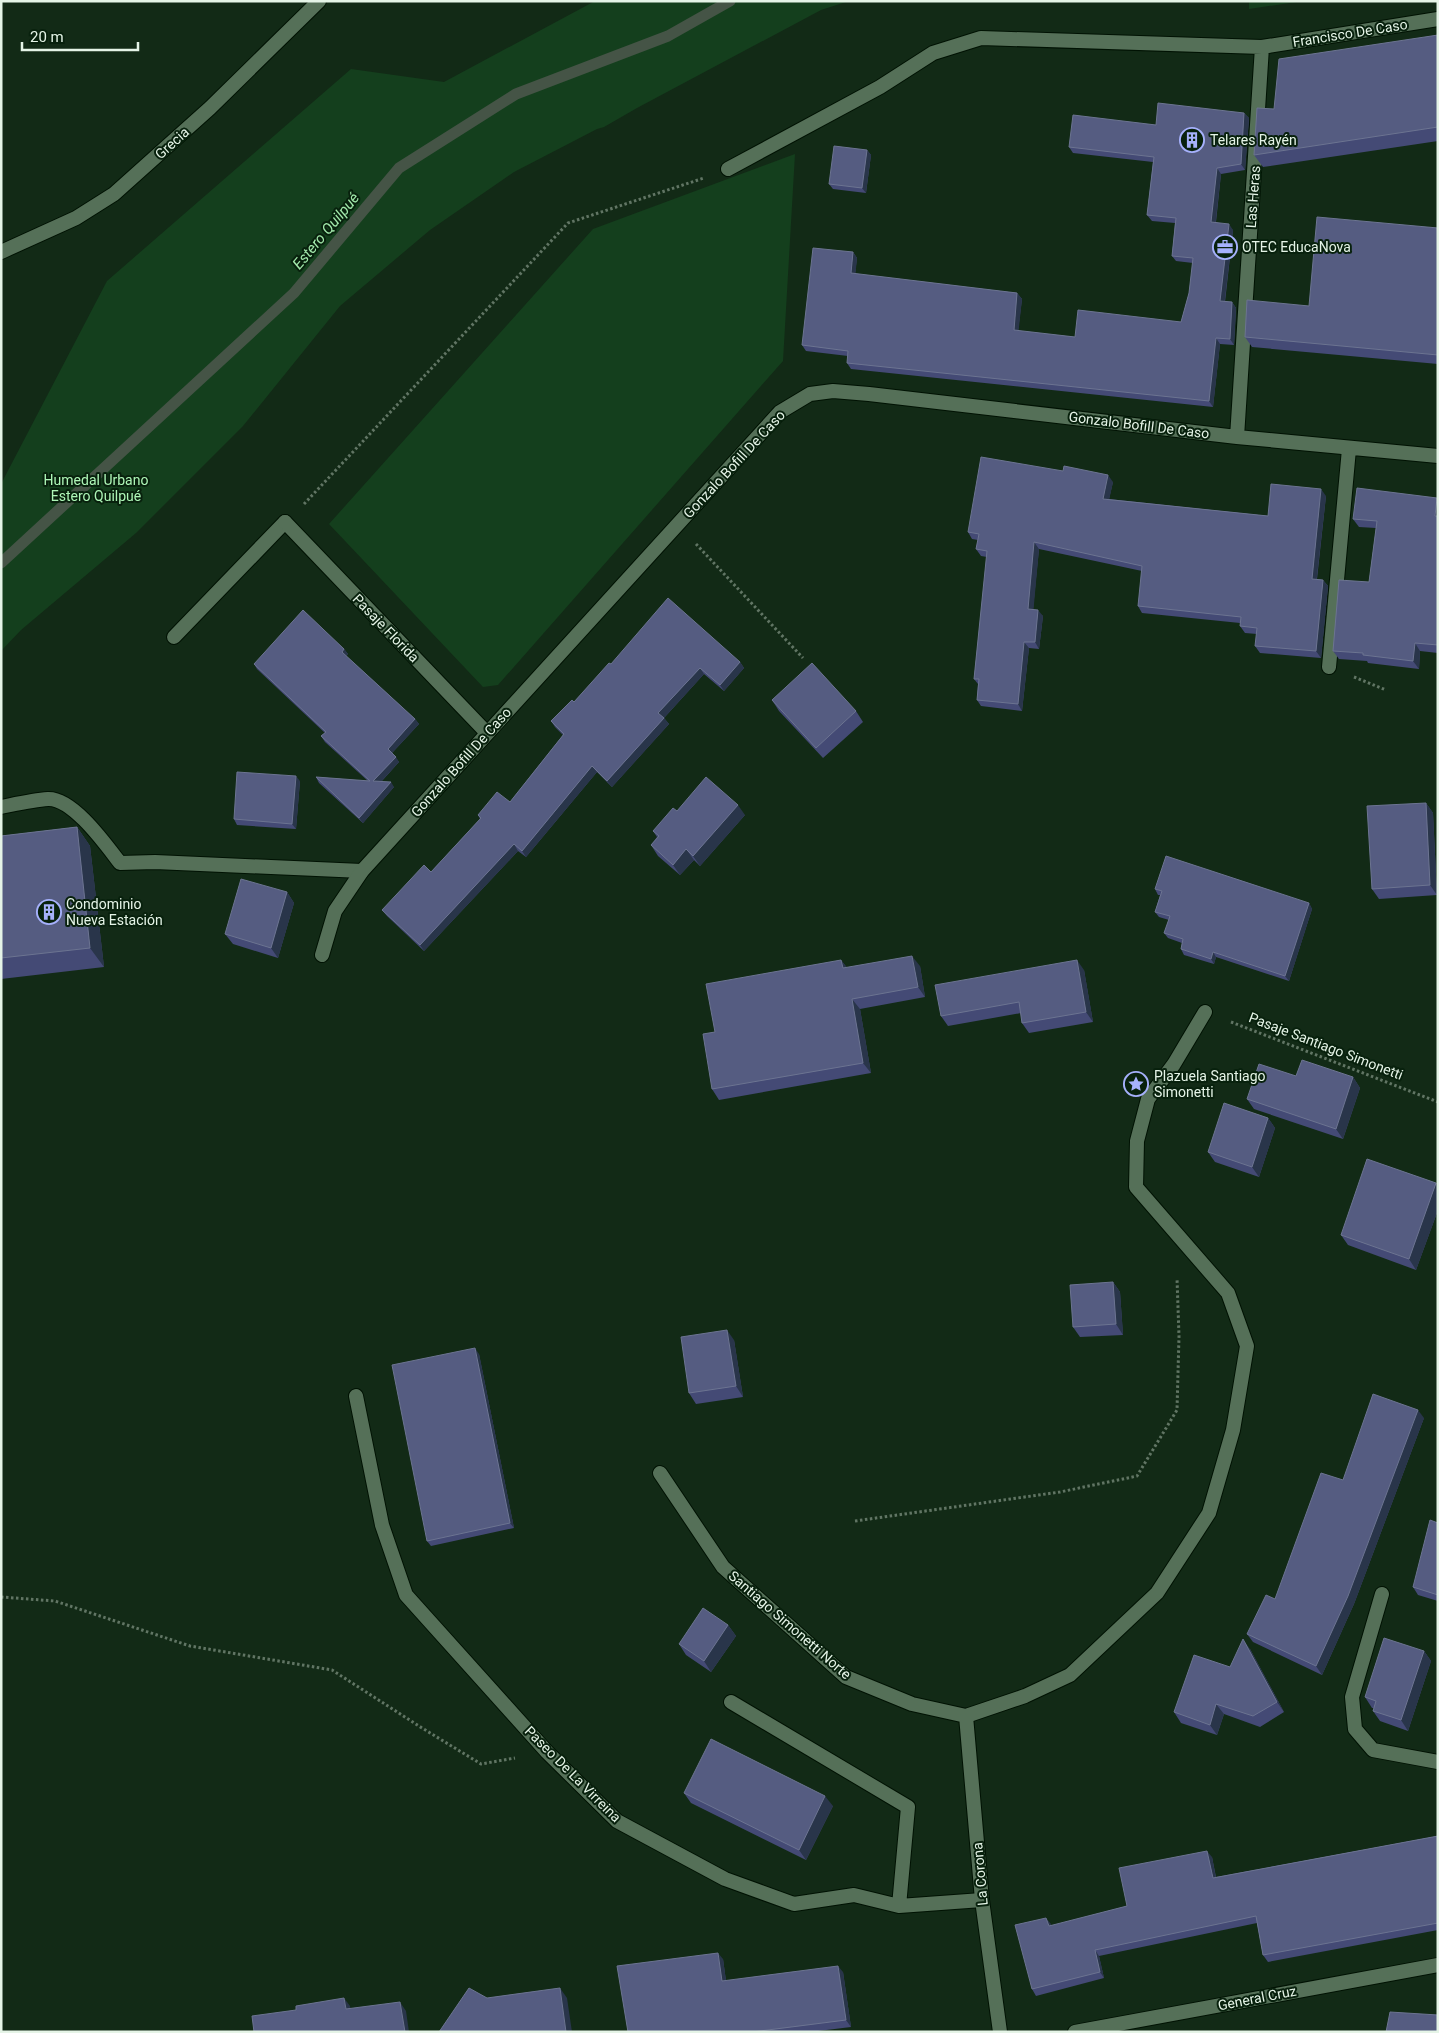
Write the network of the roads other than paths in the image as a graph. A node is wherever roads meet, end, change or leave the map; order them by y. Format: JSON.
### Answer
{"nodes":[{"id":1,"x":319,"y":1,"type":"edge"},
{"id":2,"x":1438,"y":19,"type":"edge"},
{"id":3,"x":1262,"y":48,"type":"junction"},
{"id":4,"x":728,"y":169,"type":"road end"},
{"id":5,"x":1,"y":252,"type":"edge"},
{"id":6,"x":1237,"y":437,"type":"junction"},
{"id":7,"x":1349,"y":449,"type":"junction"},
{"id":8,"x":1438,"y":456,"type":"edge"},
{"id":9,"x":174,"y":637,"type":"dead end"},
{"id":10,"x":1328,"y":667,"type":"road end"},
{"id":11,"x":487,"y":733,"type":"junction"},
{"id":12,"x":1,"y":807,"type":"edge"},
{"id":13,"x":362,"y":871,"type":"junction"},
{"id":14,"x":322,"y":954,"type":"dead end"},
{"id":15,"x":1206,"y":1012,"type":"road end"},
{"id":16,"x":356,"y":1396,"type":"dead end"},
{"id":17,"x":660,"y":1473,"type":"dead end"},
{"id":18,"x":1382,"y":1594,"type":"dead end"},
{"id":19,"x":731,"y":1702,"type":"dead end"},
{"id":20,"x":966,"y":1716,"type":"junction"},
{"id":21,"x":1438,"y":1762,"type":"edge"},
{"id":22,"x":982,"y":1900,"type":"junction"},
{"id":23,"x":899,"y":1906,"type":"junction"},
{"id":24,"x":1438,"y":1964,"type":"edge"},
{"id":25,"x":1000,"y":2032,"type":"edge"},
{"id":26,"x":1075,"y":2032,"type":"edge"}],
"edges":[{"from":1,"to":5,"type":"street","name":"Grecia"},
{"from":2,"to":3,"type":"street","name":"Francisco De Caso"},
{"from":3,"to":4,"type":"street","name":"Francisco De Caso"},
{"from":3,"to":6,"type":"street","name":"Las Heras"},
{"from":6,"to":7,"type":"street","name":"Gonzalo Bofill De Caso"},
{"from":6,"to":11,"type":"street","name":"Gonzalo Bofill De Caso"},
{"from":7,"to":8,"type":"street","name":"Gonzalo Bofill De Caso"},
{"from":7,"to":10,"type":"street"},
{"from":9,"to":11,"type":"street","name":"Pasaje Florida"},
{"from":11,"to":13,"type":"street","name":"Gonzalo Bofill De Caso"},
{"from":12,"to":13,"type":"street"},
{"from":13,"to":14,"type":"street","name":"Gonzalo Bofill De Caso"},
{"from":15,"to":20,"type":"street"},
{"from":16,"to":23,"type":"street","name":"Paseo De La Virreina"},
{"from":17,"to":20,"type":"street","name":"Santiago Simonetti Norte"},
{"from":18,"to":21,"type":"street"},
{"from":19,"to":23,"type":"street"},
{"from":20,"to":22,"type":"street","name":"La Corona"},
{"from":22,"to":23,"type":"street","name":"Paseo De La Virreina"},
{"from":22,"to":25,"type":"street","name":"La Corona"},
{"from":24,"to":26,"type":"street","name":"General Cruz"}]}
